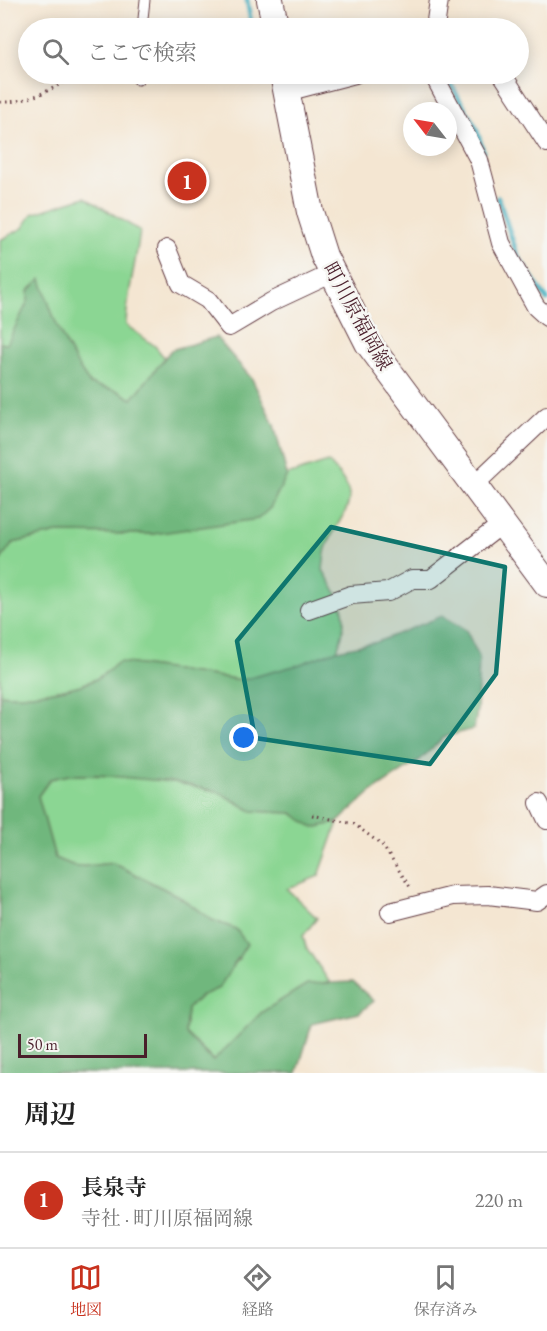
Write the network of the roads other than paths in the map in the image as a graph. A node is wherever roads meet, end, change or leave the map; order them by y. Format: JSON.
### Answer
{"nodes":[{"id":1,"x":145,"y":0,"type":"edge"},
{"id":2,"x":270,"y":0,"type":"edge"},
{"id":3,"x":439,"y":0,"type":"edge"},
{"id":4,"x":143,"y":18,"type":"edge"},
{"id":5,"x":274,"y":18,"type":"edge"},
{"id":6,"x":436,"y":18,"type":"edge"},
{"id":7,"x":284,"y":84,"type":"edge"},
{"id":8,"x":438,"y":84,"type":"edge"},
{"id":9,"x":508,"y":84,"type":"edge"},
{"id":10,"x":547,"y":144,"type":"edge"},
{"id":11,"x":167,"y":249,"type":"dead end"},
{"id":12,"x":333,"y":273,"type":"junction"},
{"id":13,"x":547,"y":317,"type":"edge"},
{"id":14,"x":547,"y":416,"type":"edge"},
{"id":15,"x":474,"y":485,"type":"junction"},
{"id":16,"x":502,"y":524,"type":"junction"},
{"id":17,"x":547,"y":584,"type":"edge"},
{"id":18,"x":309,"y":609,"type":"dead end"},
{"id":19,"x":539,"y":803,"type":"dead end"},
{"id":20,"x":547,"y":820,"type":"edge"},
{"id":21,"x":547,"y":894,"type":"edge"},
{"id":22,"x":390,"y":912,"type":"dead end"}],
"edges":[{"from":1,"to":4,"type":"lane"},
{"from":2,"to":5,"type":"main road"},
{"from":3,"to":6,"type":"street"},
{"from":7,"to":12,"type":"main road","name":"町川原福岡線"},
{"from":8,"to":13,"type":"street"},
{"from":9,"to":10,"type":"street"},
{"from":11,"to":12,"type":"street"},
{"from":12,"to":15,"type":"main road","name":"町川原福岡線"},
{"from":14,"to":15,"type":"street"},
{"from":15,"to":16,"type":"main road","name":"町川原福岡線"},
{"from":16,"to":17,"type":"main road","name":"町川原福岡線"},
{"from":16,"to":18,"type":"street"},
{"from":19,"to":20,"type":"street"},
{"from":21,"to":22,"type":"street"}]}
